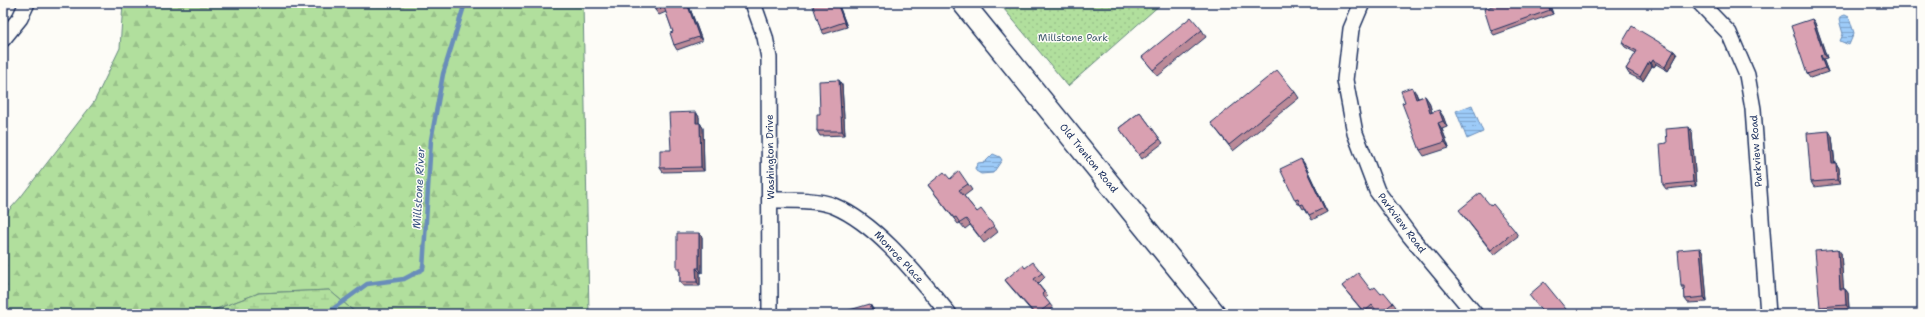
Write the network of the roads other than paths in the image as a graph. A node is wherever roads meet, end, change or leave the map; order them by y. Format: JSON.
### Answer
{"nodes":[{"id":1,"x":27,"y":3,"type":"edge"},
{"id":2,"x":754,"y":3,"type":"edge"},
{"id":3,"x":963,"y":3,"type":"edge"},
{"id":4,"x":1362,"y":3,"type":"edge"},
{"id":5,"x":1700,"y":3,"type":"edge"},
{"id":6,"x":3,"y":39,"type":"edge"},
{"id":7,"x":770,"y":200,"type":"junction"},
{"id":8,"x":770,"y":314,"type":"edge"},
{"id":9,"x":949,"y":314,"type":"edge"},
{"id":10,"x":1214,"y":314,"type":"edge"},
{"id":11,"x":1474,"y":314,"type":"edge"},
{"id":12,"x":1768,"y":314,"type":"edge"}],
"edges":[{"from":1,"to":6,"type":"street"},
{"from":2,"to":7,"type":"street","name":"Washington Drive"},
{"from":3,"to":10,"type":"main road","name":"Old Trenton Road"},
{"from":4,"to":11,"type":"street","name":"Parkview Road"},
{"from":5,"to":12,"type":"street","name":"Parkview Road"},
{"from":7,"to":8,"type":"street","name":"Washington Drive"},
{"from":7,"to":9,"type":"street","name":"Monroe Place"}]}
